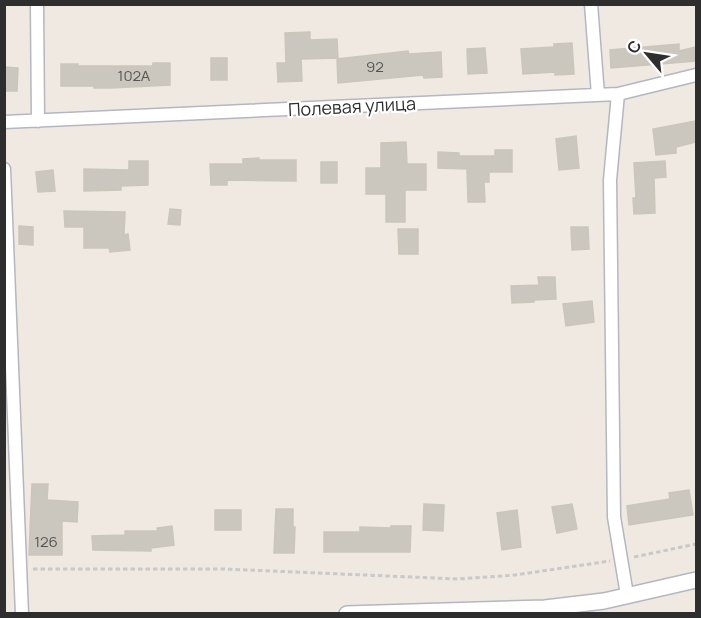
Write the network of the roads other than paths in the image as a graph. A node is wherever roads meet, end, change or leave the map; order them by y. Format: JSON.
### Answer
{"nodes":[{"id":1,"x":37,"y":4,"type":"edge"},
{"id":2,"x":591,"y":4,"type":"edge"},
{"id":3,"x":696,"y":75,"type":"edge"},
{"id":4,"x":618,"y":94,"type":"junction"},
{"id":5,"x":598,"y":95,"type":"junction"},
{"id":6,"x":38,"y":121,"type":"junction"},
{"id":7,"x":4,"y":122,"type":"edge"},
{"id":8,"x":4,"y":169,"type":"edge"},
{"id":9,"x":696,"y":580,"type":"edge"},
{"id":10,"x":627,"y":595,"type":"junction"},
{"id":11,"x":602,"y":607,"type":"edge"},
{"id":12,"x":546,"y":611,"type":"edge"},
{"id":13,"x":424,"y":613,"type":"edge"},
{"id":14,"x":22,"y":614,"type":"edge"},
{"id":15,"x":347,"y":614,"type":"edge"}],
"edges":[{"from":1,"to":6,"type":"street"},
{"from":2,"to":5,"type":"street"},
{"from":3,"to":4,"type":"street","name":"Полевая улица"},
{"from":4,"to":5,"type":"street","name":"Полевая улица"},
{"from":4,"to":10,"type":"street"},
{"from":5,"to":6,"type":"street","name":"Полевая улица"},
{"from":6,"to":7,"type":"street","name":"Полевая улица"},
{"from":8,"to":14,"type":"street"},
{"from":9,"to":10,"type":"street"},
{"from":10,"to":11,"type":"street"},
{"from":11,"to":12,"type":"street"},
{"from":12,"to":13,"type":"street"},
{"from":13,"to":15,"type":"street"}]}
